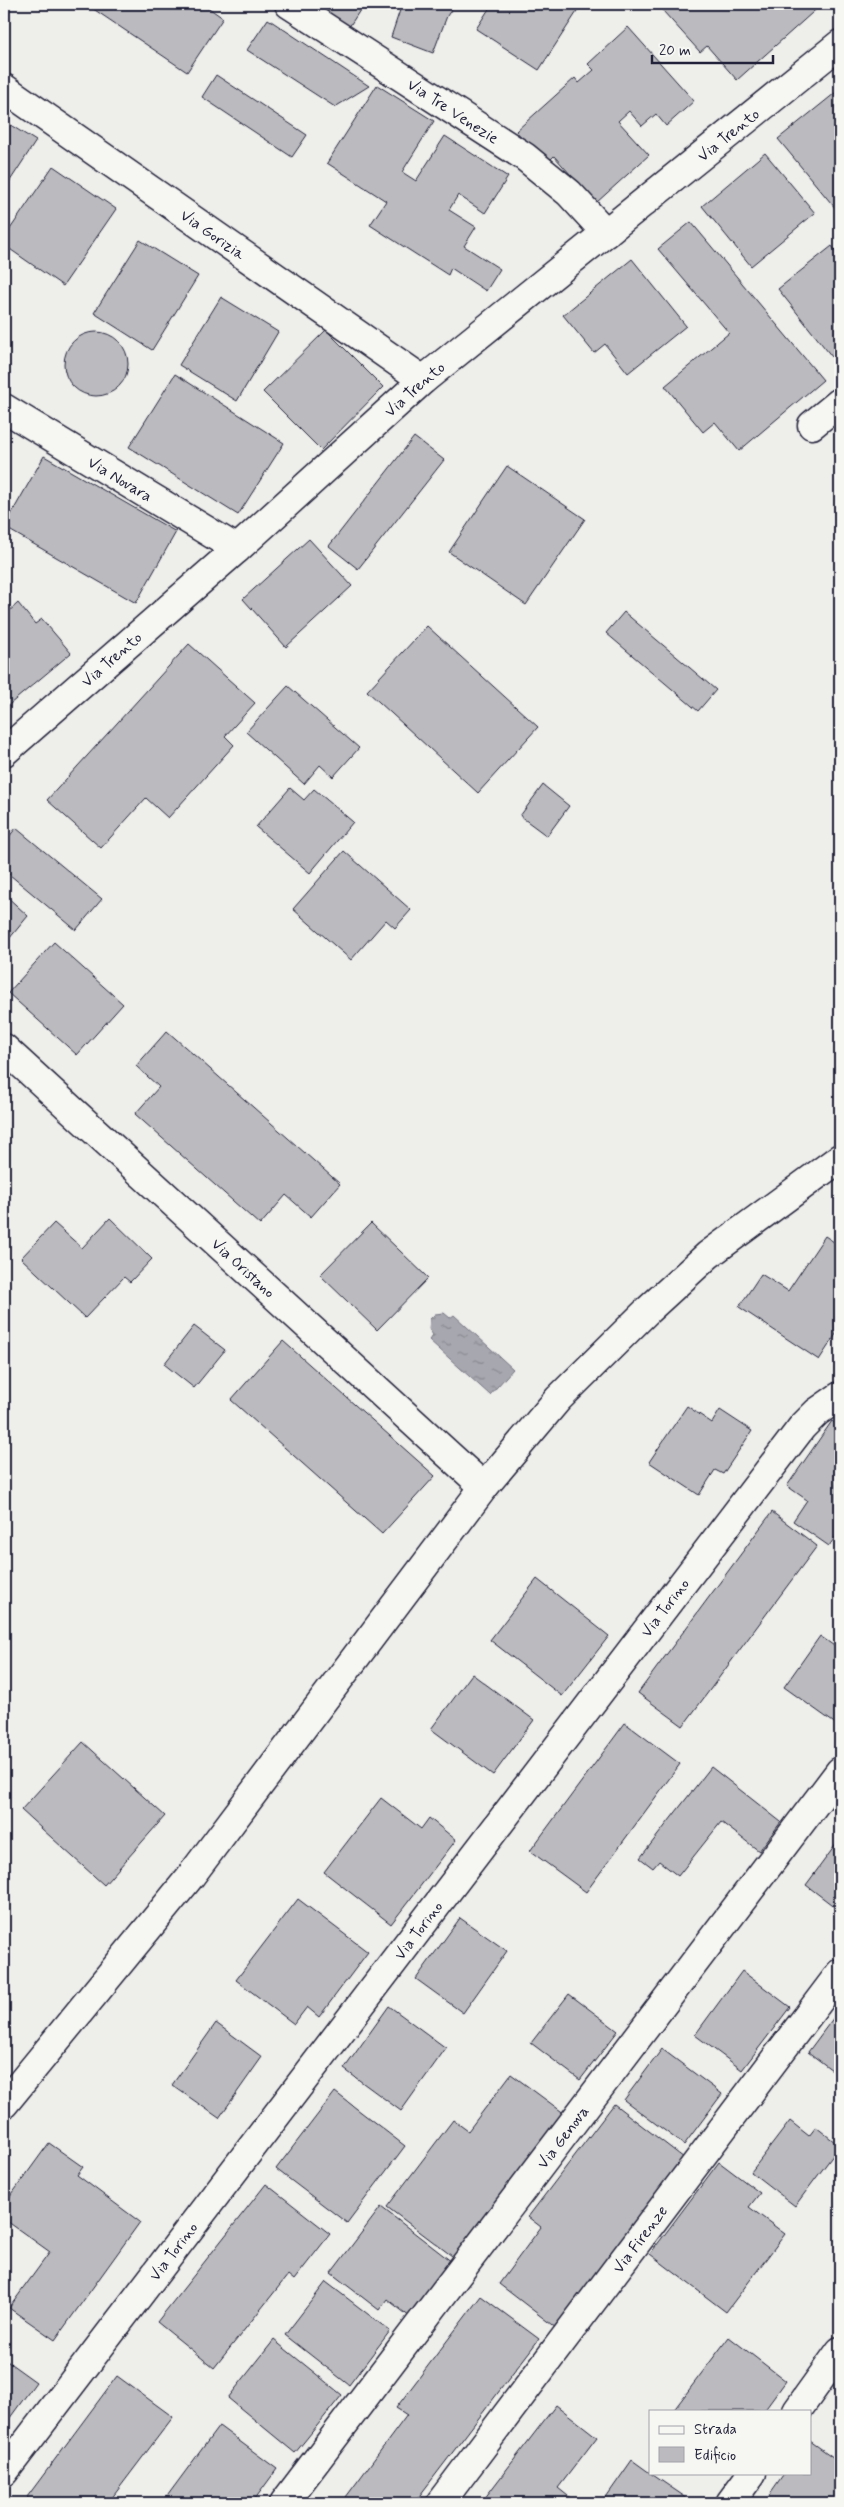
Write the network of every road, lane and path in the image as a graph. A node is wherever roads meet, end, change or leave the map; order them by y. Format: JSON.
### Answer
{"nodes":[{"id":1,"x":289,"y":4,"type":"edge"},
{"id":2,"x":840,"y":44,"type":"edge"},
{"id":3,"x":4,"y":88,"type":"edge"},
{"id":4,"x":606,"y":233,"type":"junction"},
{"id":5,"x":423,"y":380,"type":"junction"},
{"id":6,"x":840,"y":402,"type":"edge"},
{"id":7,"x":4,"y":408,"type":"edge"},
{"id":8,"x":812,"y":425,"type":"dead end"},
{"id":9,"x":237,"y":549,"type":"junction"},
{"id":10,"x":4,"y":752,"type":"edge"},
{"id":11,"x":4,"y":1048,"type":"edge"},
{"id":12,"x":840,"y":1158,"type":"edge"},
{"id":13,"x":840,"y":1396,"type":"edge"},
{"id":14,"x":484,"y":1487,"type":"junction"},
{"id":15,"x":840,"y":1771,"type":"edge"},
{"id":16,"x":840,"y":1973,"type":"edge"},
{"id":17,"x":4,"y":2104,"type":"edge"},
{"id":18,"x":840,"y":2351,"type":"edge"},
{"id":19,"x":798,"y":2410,"type":"edge"},
{"id":20,"x":4,"y":2472,"type":"edge"},
{"id":21,"x":751,"y":2474,"type":"edge"},
{"id":22,"x":284,"y":2503,"type":"edge"},
{"id":23,"x":440,"y":2503,"type":"edge"},
{"id":24,"x":730,"y":2503,"type":"edge"}],
"edges":[{"from":1,"to":4,"type":"street","name":"Via Tre Venezie"},
{"from":2,"to":4,"type":"street","name":"Via Trento"},
{"from":3,"to":5,"type":"street","name":"Via Gorizia"},
{"from":4,"to":5,"type":"street","name":"Via Trento"},
{"from":5,"to":9,"type":"street","name":"Via Trento"},
{"from":6,"to":8,"type":"street"},
{"from":7,"to":9,"type":"street","name":"Via Novara"},
{"from":9,"to":10,"type":"street","name":"Via Trento"},
{"from":11,"to":14,"type":"street","name":"Via Oristano"},
{"from":12,"to":14,"type":"street"},
{"from":13,"to":20,"type":"street","name":"Via Torino"},
{"from":14,"to":17,"type":"street"},
{"from":15,"to":22,"type":"street","name":"Via Genova"},
{"from":16,"to":23,"type":"street","name":"Via Firenze"},
{"from":18,"to":19,"type":"street"},
{"from":21,"to":24,"type":"street"}]}
